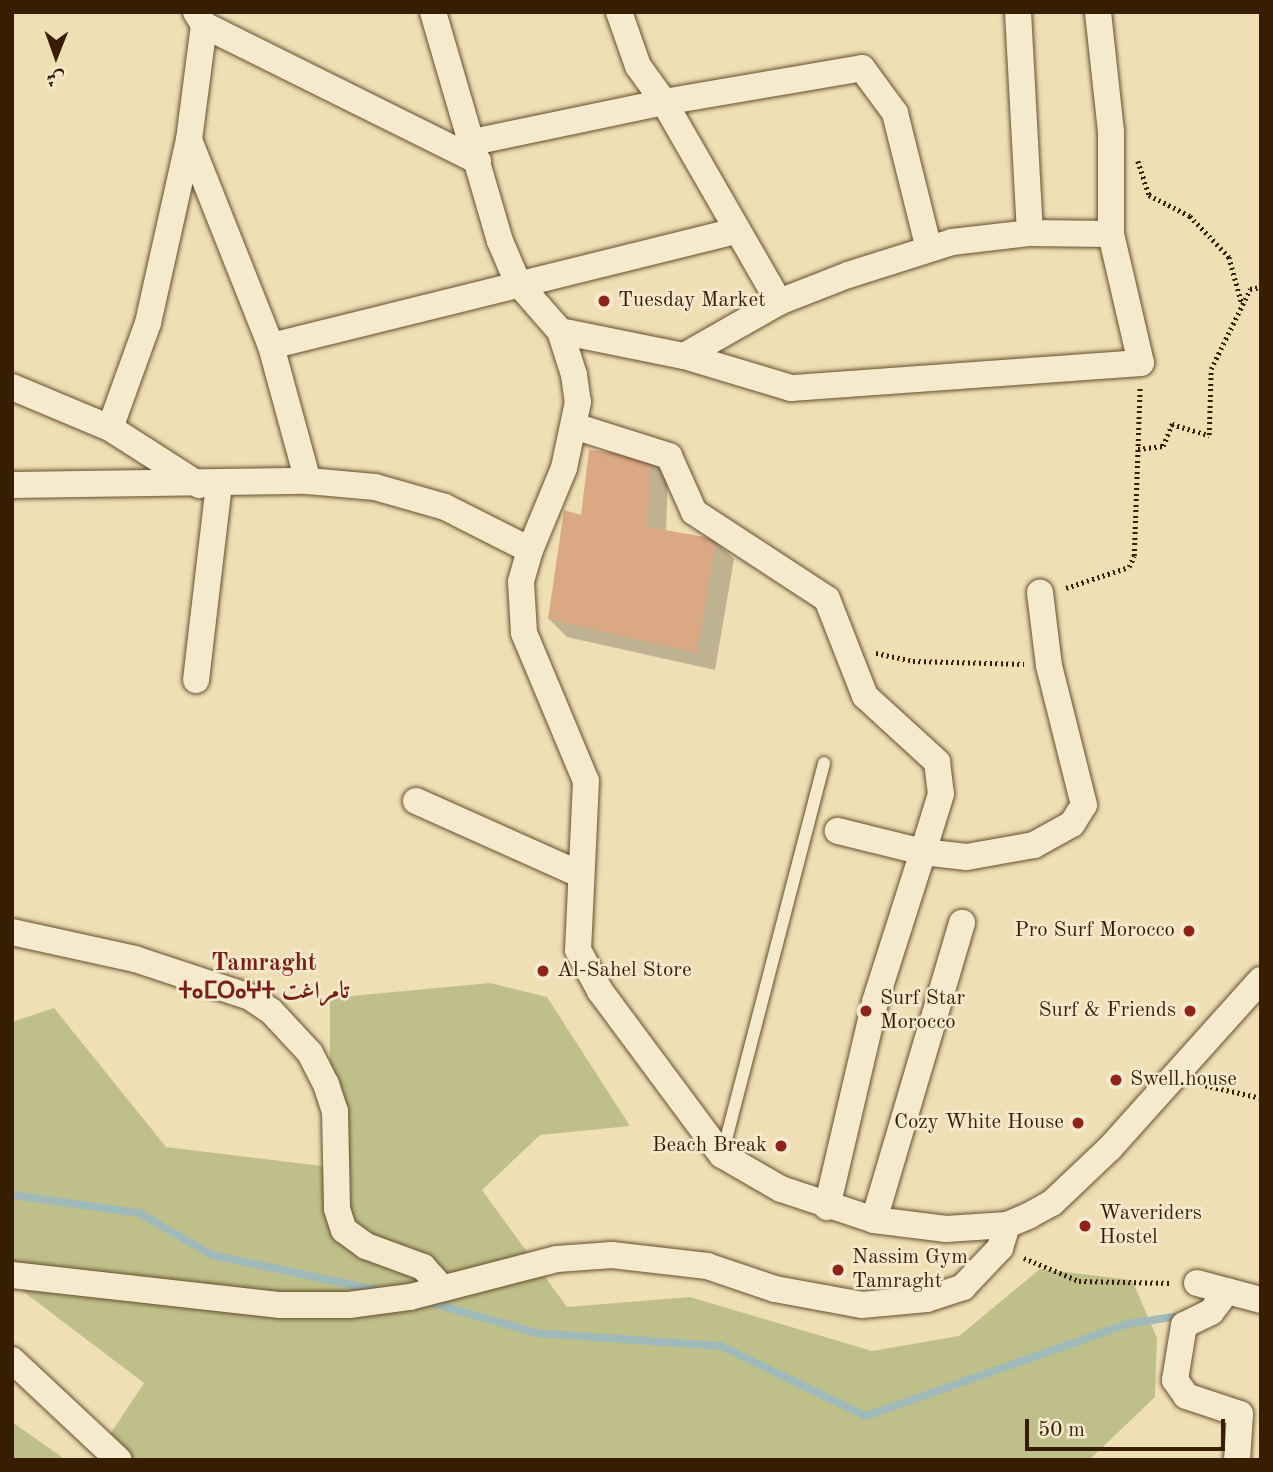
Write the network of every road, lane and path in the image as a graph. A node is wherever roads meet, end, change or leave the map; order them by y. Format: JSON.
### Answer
{"nodes":[{"id":1,"x":433,"y":12,"type":"edge"},
{"id":2,"x":619,"y":12,"type":"edge"},
{"id":3,"x":1018,"y":12,"type":"edge"},
{"id":4,"x":1098,"y":12,"type":"edge"},
{"id":5,"x":200,"y":19,"type":"edge"},
{"id":6,"x":664,"y":102,"type":"junction"},
{"id":7,"x":1111,"y":132,"type":"junction"},
{"id":8,"x":189,"y":140,"type":"junction"},
{"id":9,"x":476,"y":152,"type":"junction"},
{"id":10,"x":734,"y":231,"type":"junction"},
{"id":11,"x":1030,"y":233,"type":"junction"},
{"id":12,"x":1111,"y":234,"type":"junction"},
{"id":13,"x":929,"y":249,"type":"junction"},
{"id":14,"x":518,"y":283,"type":"junction"},
{"id":15,"x":1261,"y":286,"type":"edge"},
{"id":16,"x":779,"y":302,"type":"junction"},
{"id":17,"x":1242,"y":305,"type":"junction"},
{"id":18,"x":560,"y":331,"type":"junction"},
{"id":19,"x":271,"y":346,"type":"junction"},
{"id":20,"x":684,"y":356,"type":"junction"},
{"id":21,"x":1141,"y":363,"type":"junction"},
{"id":22,"x":12,"y":387,"type":"edge"},
{"id":23,"x":574,"y":426,"type":"junction"},
{"id":24,"x":110,"y":428,"type":"junction"},
{"id":25,"x":1138,"y":449,"type":"junction"},
{"id":26,"x":308,"y":481,"type":"junction"},
{"id":27,"x":12,"y":485,"type":"edge"},
{"id":28,"x":209,"y":485,"type":"junction"},
{"id":29,"x":530,"y":550,"type":"junction"},
{"id":30,"x":1040,"y":593,"type":"joint"},
{"id":31,"x":848,"y":646,"type":"junction"},
{"id":32,"x":1049,"y":666,"type":"junction"},
{"id":33,"x":196,"y":680,"type":"dead end"},
{"id":34,"x":824,"y":763,"type":"dead end"},
{"id":35,"x":416,"y":801,"type":"dead end"},
{"id":36,"x":838,"y":831,"type":"dead end"},
{"id":37,"x":923,"y":852,"type":"junction"},
{"id":38,"x":579,"y":874,"type":"junction"},
{"id":39,"x":962,"y":923,"type":"dead end"},
{"id":40,"x":12,"y":932,"type":"edge"},
{"id":41,"x":1261,"y":980,"type":"edge"},
{"id":42,"x":1177,"y":1078,"type":"junction"},
{"id":43,"x":1261,"y":1098,"type":"edge"},
{"id":44,"x":722,"y":1155,"type":"junction"},
{"id":45,"x":827,"y":1207,"type":"junction"},
{"id":46,"x":874,"y":1220,"type":"junction"},
{"id":47,"x":1004,"y":1236,"type":"junction"},
{"id":48,"x":12,"y":1275,"type":"edge"},
{"id":49,"x":1197,"y":1283,"type":"joint"},
{"id":50,"x":441,"y":1287,"type":"junction"},
{"id":51,"x":1227,"y":1291,"type":"junction"},
{"id":52,"x":1261,"y":1300,"type":"edge"},
{"id":53,"x":12,"y":1360,"type":"edge"},
{"id":54,"x":119,"y":1460,"type":"edge"},
{"id":55,"x":1237,"y":1460,"type":"edge"}],
"edges":[{"from":1,"to":9,"type":"street"},
{"from":2,"to":6,"type":"street"},
{"from":3,"to":11,"type":"street"},
{"from":4,"to":7,"type":"street"},
{"from":5,"to":8,"type":"street"},
{"from":5,"to":9,"type":"street"},
{"from":6,"to":9,"type":"street"},
{"from":6,"to":10,"type":"street"},
{"from":6,"to":13,"type":"street"},
{"from":7,"to":12,"type":"street"},
{"from":7,"to":17,"type":"path"},
{"from":8,"to":19,"type":"street"},
{"from":8,"to":24,"type":"street"},
{"from":9,"to":14,"type":"street"},
{"from":10,"to":14,"type":"street"},
{"from":10,"to":16,"type":"street"},
{"from":11,"to":12,"type":"street"},
{"from":11,"to":13,"type":"street"},
{"from":12,"to":21,"type":"street"},
{"from":13,"to":16,"type":"street"},
{"from":14,"to":18,"type":"street"},
{"from":14,"to":19,"type":"street"},
{"from":15,"to":17,"type":"path"},
{"from":16,"to":20,"type":"street"},
{"from":17,"to":25,"type":"path"},
{"from":18,"to":20,"type":"street"},
{"from":18,"to":23,"type":"street"},
{"from":19,"to":26,"type":"street"},
{"from":20,"to":21,"type":"street"},
{"from":21,"to":25,"type":"path"},
{"from":22,"to":24,"type":"street"},
{"from":23,"to":29,"type":"street"},
{"from":23,"to":31,"type":"street"},
{"from":24,"to":28,"type":"street"},
{"from":25,"to":30,"type":"path"},
{"from":26,"to":28,"type":"street"},
{"from":26,"to":29,"type":"street"},
{"from":27,"to":28,"type":"street"},
{"from":28,"to":33,"type":"street"},
{"from":29,"to":38,"type":"street"},
{"from":30,"to":32,"type":"street"},
{"from":31,"to":32,"type":"path"},
{"from":31,"to":37,"type":"street"},
{"from":32,"to":37,"type":"street"},
{"from":34,"to":44,"type":"lane"},
{"from":35,"to":38,"type":"street"},
{"from":36,"to":37,"type":"street"},
{"from":37,"to":45,"type":"street"},
{"from":38,"to":44,"type":"street"},
{"from":39,"to":46,"type":"street"},
{"from":40,"to":50,"type":"street"},
{"from":41,"to":42,"type":"street"},
{"from":42,"to":43,"type":"path"},
{"from":42,"to":47,"type":"street"},
{"from":44,"to":45,"type":"street"},
{"from":45,"to":46,"type":"street"},
{"from":46,"to":47,"type":"street"},
{"from":47,"to":49,"type":"path"},
{"from":47,"to":50,"type":"street"},
{"from":48,"to":50,"type":"street"},
{"from":49,"to":51,"type":"street"},
{"from":51,"to":52,"type":"street"},
{"from":51,"to":55,"type":"street"},
{"from":53,"to":54,"type":"street"}]}
